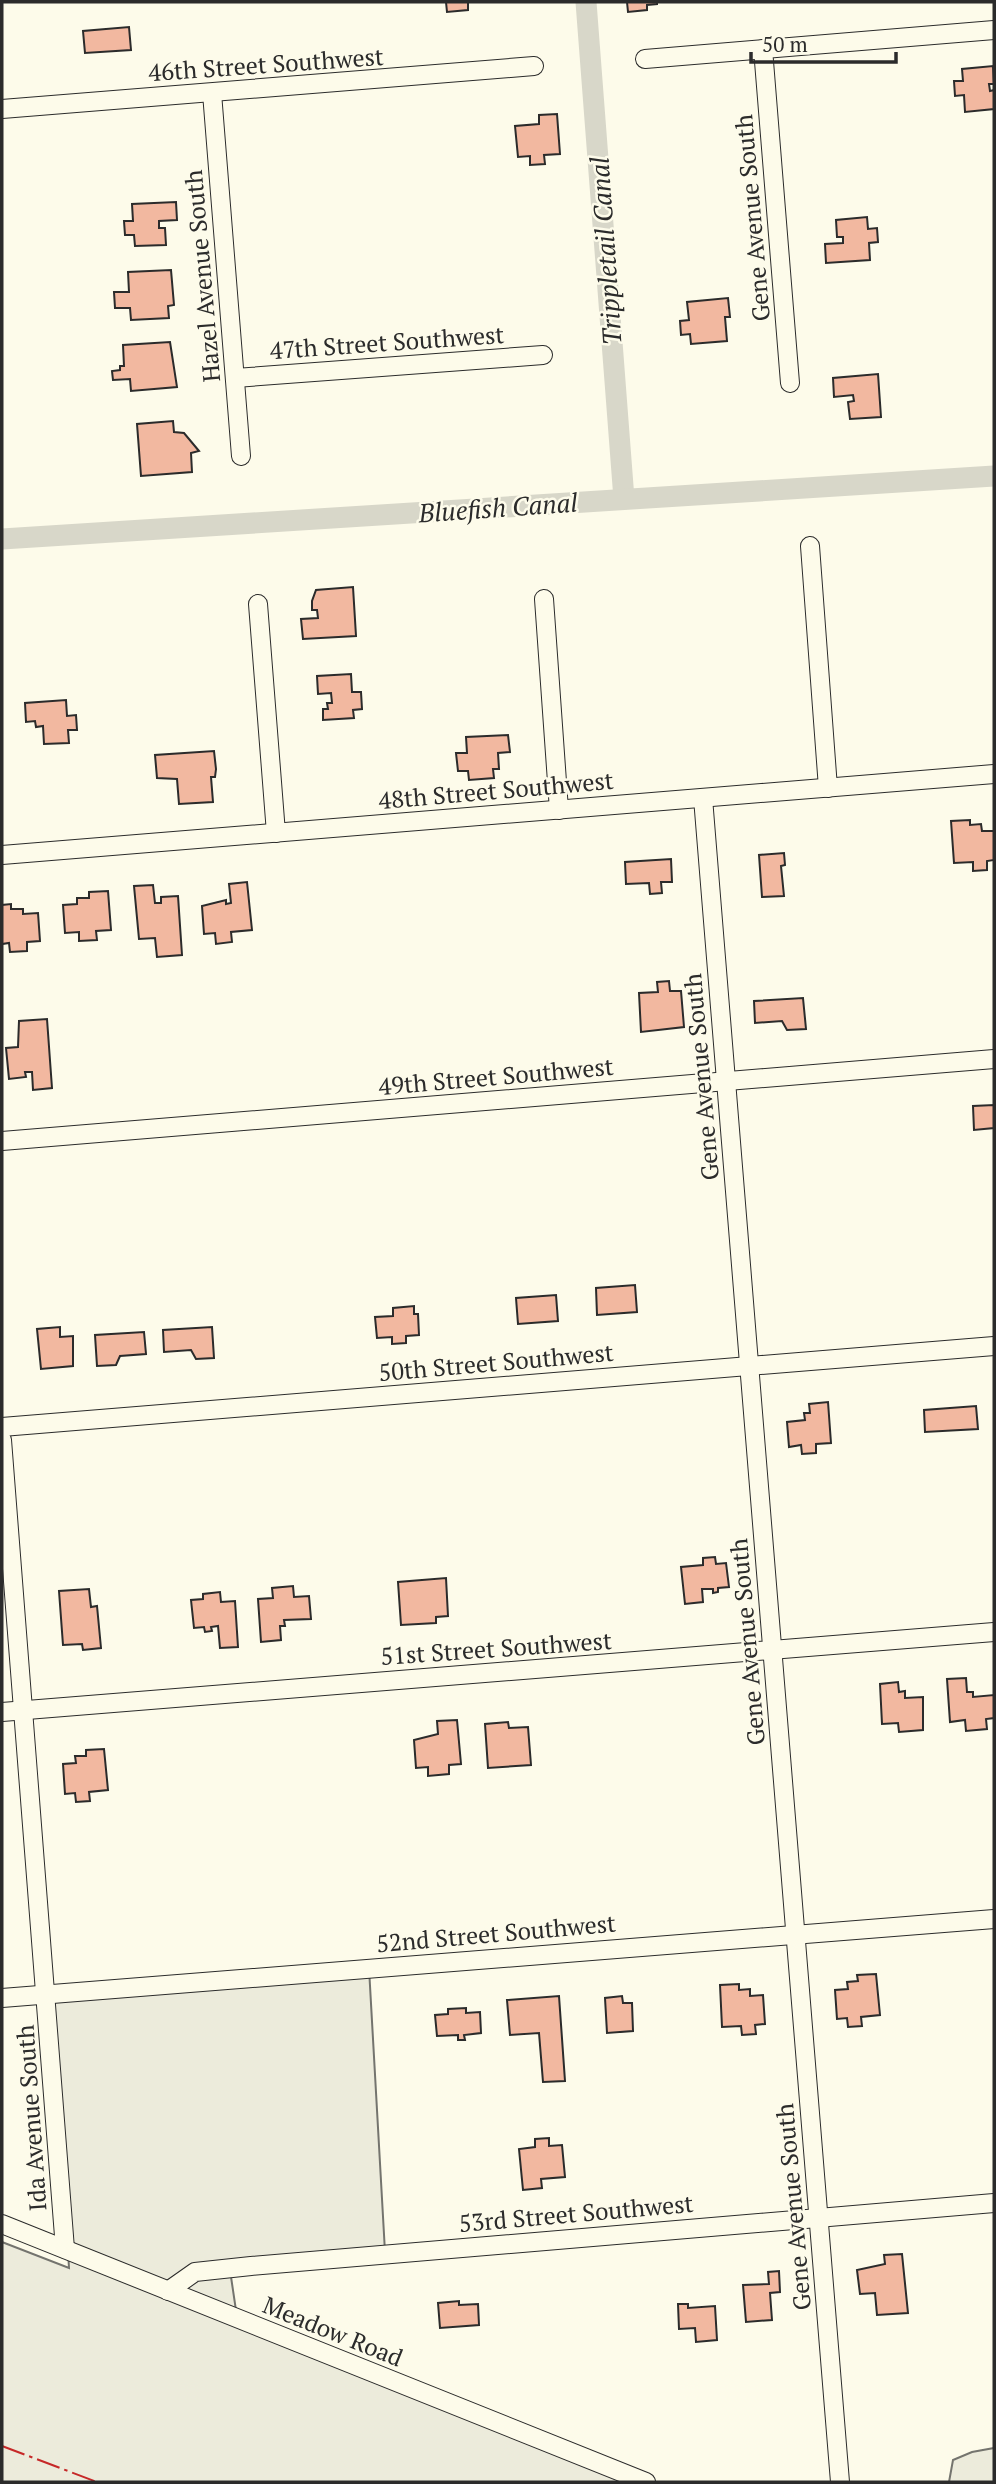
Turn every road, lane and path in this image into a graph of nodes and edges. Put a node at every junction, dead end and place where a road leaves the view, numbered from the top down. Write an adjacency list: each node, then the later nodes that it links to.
1 (994, 30): 2 (street)
2 (763, 49): 3 (street); 9 (street, Gene Avenue South)
3 (645, 59)
4 (534, 66): 5 (street, 46th Street Southwest)
5 (212, 93): 6 (street, 46th Street Southwest); 8 (street, Hazel Avenue South)
6 (2, 109)
7 (543, 355): 8 (street, 47th Street Southwest)
8 (235, 378): 10 (street, Hazel Avenue South)
9 (790, 383)
10 (240, 456)
11 (810, 546): 15 (street)
12 (544, 599): 17 (street)
13 (258, 604): 18 (street)
14 (994, 774): 15 (street, 48th Street Southwest)
15 (828, 788): 16 (street, 48th Street Southwest)
16 (703, 798): 17 (street, 48th Street Southwest); 21 (street, Gene Avenue South)
17 (559, 810): 18 (street, 48th Street Southwest)
18 (276, 833): 19 (street, 48th Street Southwest)
19 (2, 855)
20 (994, 1059): 21 (street, 49th Street Southwest)
21 (726, 1080): 22 (street, 49th Street Southwest); 24 (street, Gene Avenue South)
22 (2, 1140)
23 (994, 1346): 24 (street, 50th Street Southwest)
24 (750, 1366): 25 (street, 50th Street Southwest); 28 (street, Gene Avenue South)
25 (2, 1427)
26 (2, 1440): 29 (street, Ida Avenue South)
27 (994, 1632): 28 (street, 51st Street Southwest)
28 (773, 1651): 29 (street, 51st Street Southwest); 32 (street, Gene Avenue South)
29 (24, 1710): 30 (street, 51st Street Southwest); 33 (street, Ida Avenue South)
30 (2, 1712)
31 (994, 1919): 32 (street, 52nd Street Southwest)
32 (797, 1936): 33 (street, 52nd Street Southwest); 36 (street, Gene Avenue South)
33 (47, 1995): 34 (street, 52nd Street Southwest); 38 (street, Ida Avenue South)
34 (2, 1998)
35 (994, 2203): 36 (street, 53rd Street Southwest)
36 (818, 2217): 39 (street, 53rd Street Southwest); 41 (street, Gene Avenue South)
37 (2, 2224): 38 (street, Meadow Road)
38 (65, 2249): 39 (street, Meadow Road)
39 (168, 2291): 40 (street, Meadow Road)
40 (646, 2482)
41 (840, 2482)

